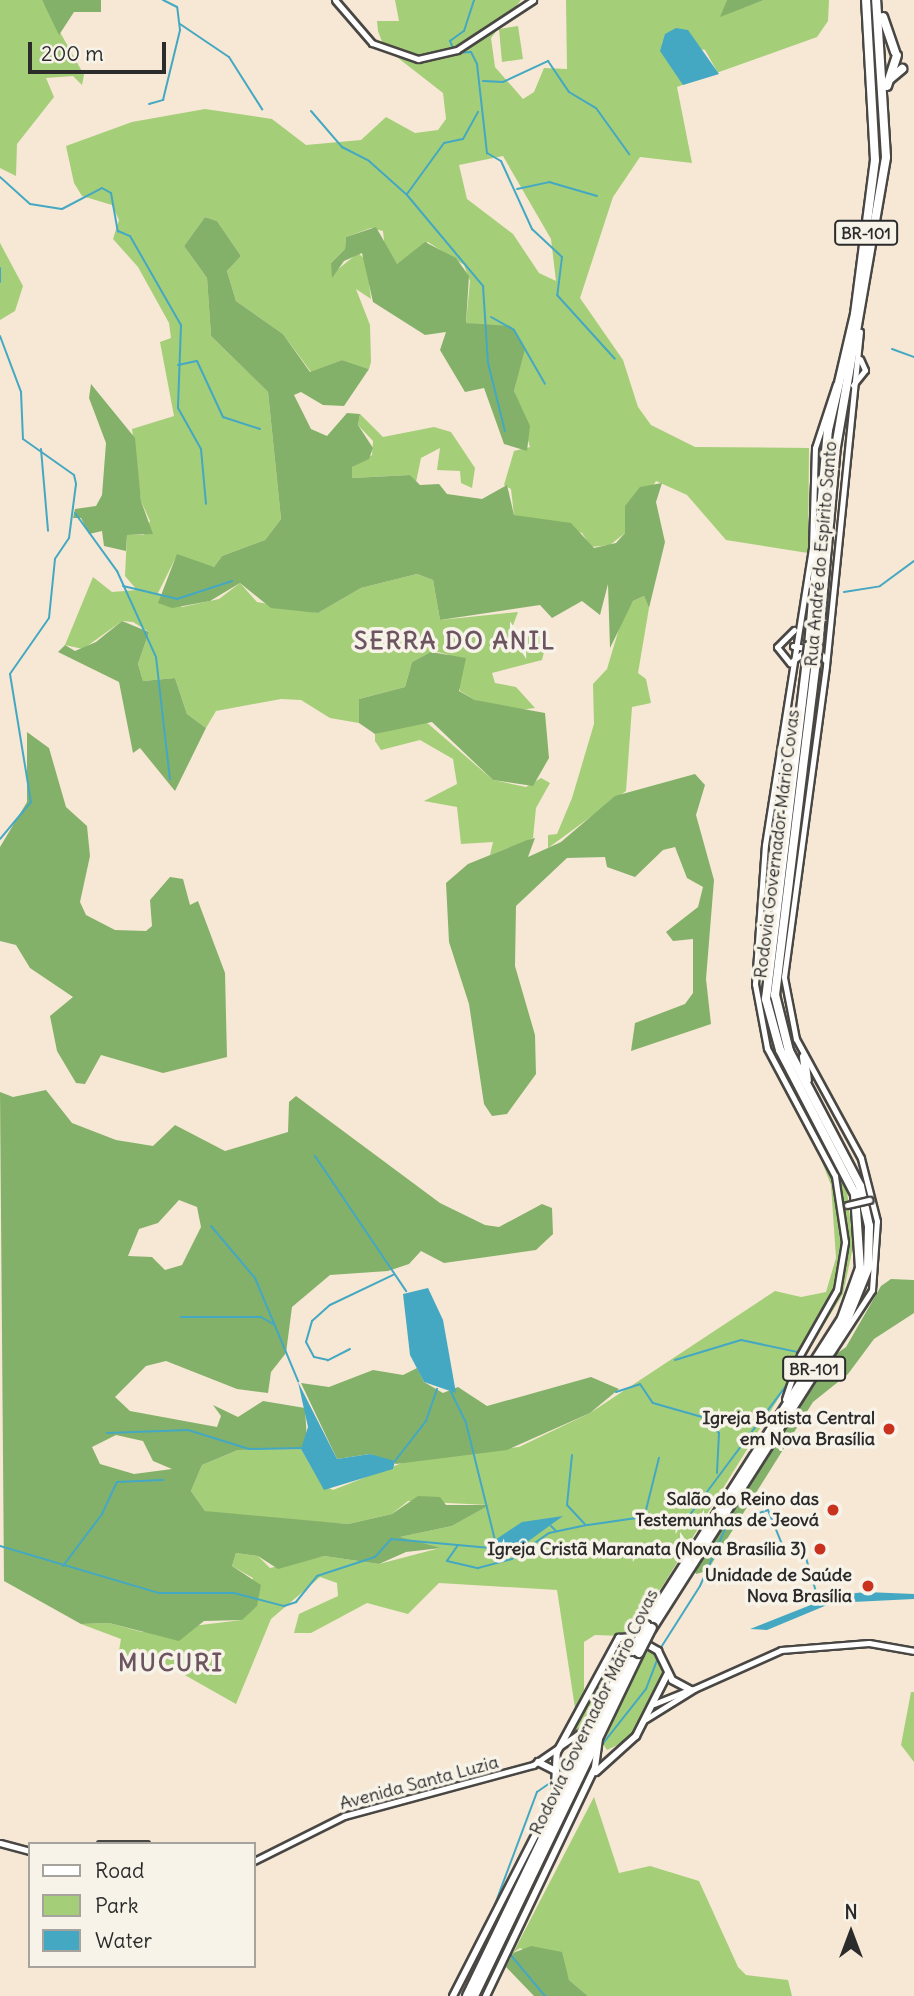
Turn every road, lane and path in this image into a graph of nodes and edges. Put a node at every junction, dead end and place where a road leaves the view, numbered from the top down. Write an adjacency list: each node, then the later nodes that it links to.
1 (335, 0): 2 (street)
2 (533, 0)
3 (864, 0): 9 (highway, Rodovia Governador Mário Covas / BR-101)
4 (878, 0): 6 (highway); 7 (highway, Rodovia Governador Mário Covas / BR-101)
5 (902, 69): 6 (highway)
6 (887, 80): 7 (highway)
7 (885, 99): 8 (highway, Rodovia Governador Mário Covas / BR-101)
8 (860, 332): 12 (highway, Rodovia Governador Mário Covas / BR-101); 15 (street, Rua André do Espírito Santo)
9 (839, 376): 10 (street, Rodovia Governador Mário Covas); 12 (highway, Rodovia Governador Mário Covas / BR-101)
10 (796, 627): 11 (street, Rodovia Governador Mário Covas); 14 (street)
11 (793, 646): 12 (street); 14 (street, Rodovia Governador Mário Covas)
12 (812, 647): 13 (highway, Rodovia Governador Mário Covas / BR-101, bridge); 14 (street); 15 (street)
13 (812, 661): 17 (highway, Rodovia Governador Mário Covas / BR-101); 21 (highway, Rodovia Governador Mário Covas / BR-101)
14 (790, 663): 19 (street, Rodovia Governador Mário Covas)
15 (826, 666): 16 (street, Rua André do Espírito Santo)
16 (804, 1057): 17 (highway); 18 (street, Rua André do Espírito Santo)
17 (808, 1086): 20 (highway, Rodovia Governador Mário Covas / BR-101)
18 (872, 1200): 19 (street, bridge); 20 (street, Rua André do Espírito Santo)
19 (844, 1206): 21 (street, Rodovia Governador Mário Covas)
20 (816, 1367): 22 (highway, Rodovia Governador Mário Covas / BR-101)
21 (785, 1399): 22 (highway, Rodovia Governador Mário Covas / BR-101)
22 (649, 1627): 24 (highway, Rodovia Governador Mário Covas / BR-101, bridge)
23 (914, 1651): 27 (street)
24 (636, 1652): 25 (highway, Rodovia Governador Mário Covas / BR-101); 28 (highway, Rodovia Governador Mário Covas / BR-101)
25 (625, 1666): 31 (main road); 43 (highway, Rodovia Governador Mário Covas / BR-101)
26 (668, 1671): 27 (main road); 29 (main road); 33 (main road)
27 (692, 1689): 29 (street); 30 (street)
28 (618, 1695): 32 (main road); 44 (highway, Rodovia Governador Mário Covas / BR-101)
29 (654, 1704): 30 (main road)
30 (645, 1721): 34 (main road)
31 (588, 1727): 33 (street, Avenida Santa Luzia); 38 (main road)
32 (598, 1745): 34 (main road); 37 (main road)
33 (557, 1752): 35 (street, Avenida Santa Luzia); 36 (main road)
34 (619, 1752): 37 (main road)
35 (538, 1762): 36 (main road); 41 (street, Avenida Santa Luzia)
36 (556, 1772): 38 (main road)
37 (591, 1777): 45 (main road)
38 (552, 1796): 42 (main road)
39 (0, 1843): 40 (street)
40 (28, 1850)
41 (256, 1860)
42 (453, 1996)
43 (467, 1996)
44 (474, 1996)
45 (486, 1996)

